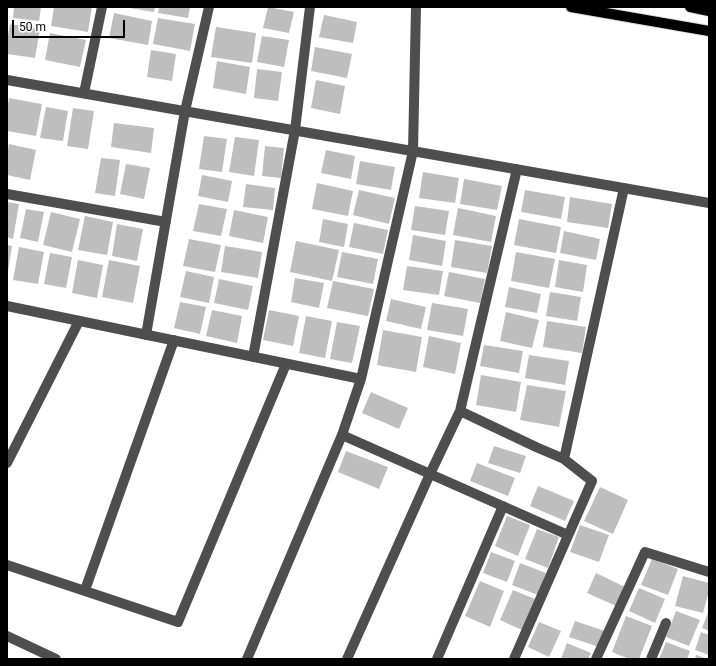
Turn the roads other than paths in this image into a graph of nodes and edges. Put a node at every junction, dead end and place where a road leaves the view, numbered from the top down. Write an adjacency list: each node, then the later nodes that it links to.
1 (102, 7): 10 (street)
2 (209, 7): 11 (street)
3 (310, 7): 12 (street)
4 (416, 7): 13 (street)
5 (571, 7): 8 (main road)
6 (690, 7): 7 (main road)
7 (709, 10)
8 (709, 31)
9 (7, 80): 10 (street)
10 (84, 93): 11 (street)
11 (186, 111): 12 (street); 18 (street)
12 (295, 130): 13 (street); 23 (street)
13 (413, 151): 14 (street); 25 (street)
14 (517, 169): 15 (street); 26 (street)
15 (624, 188): 17 (street); 28 (street)
16 (7, 194): 18 (street)
17 (709, 203)
18 (166, 222): 21 (street)
19 (7, 306): 20 (street)
20 (78, 321): 21 (street); 29 (street)
21 (146, 335): 22 (street)
22 (174, 340): 23 (street); 35 (street)
23 (253, 357): 24 (street)
24 (286, 364): 25 (street); 35 (street)
25 (361, 379): 27 (street)
26 (460, 411): 28 (street); 30 (street)
27 (342, 435): 30 (street); 39 (street)
28 (564, 459): 32 (street)
29 (7, 463)
30 (430, 474): 31 (street); 40 (street)
31 (503, 506): 32 (street); 41 (street)
32 (568, 535): 42 (street)
33 (7, 565): 35 (street)
34 (709, 572): 43 (street)
35 (85, 590)
36 (666, 623): 44 (street)
37 (7, 636): 38 (street)
38 (56, 659)
39 (247, 659)
40 (347, 659)
41 (437, 659)
42 (514, 659)
43 (596, 659)
44 (651, 659)

